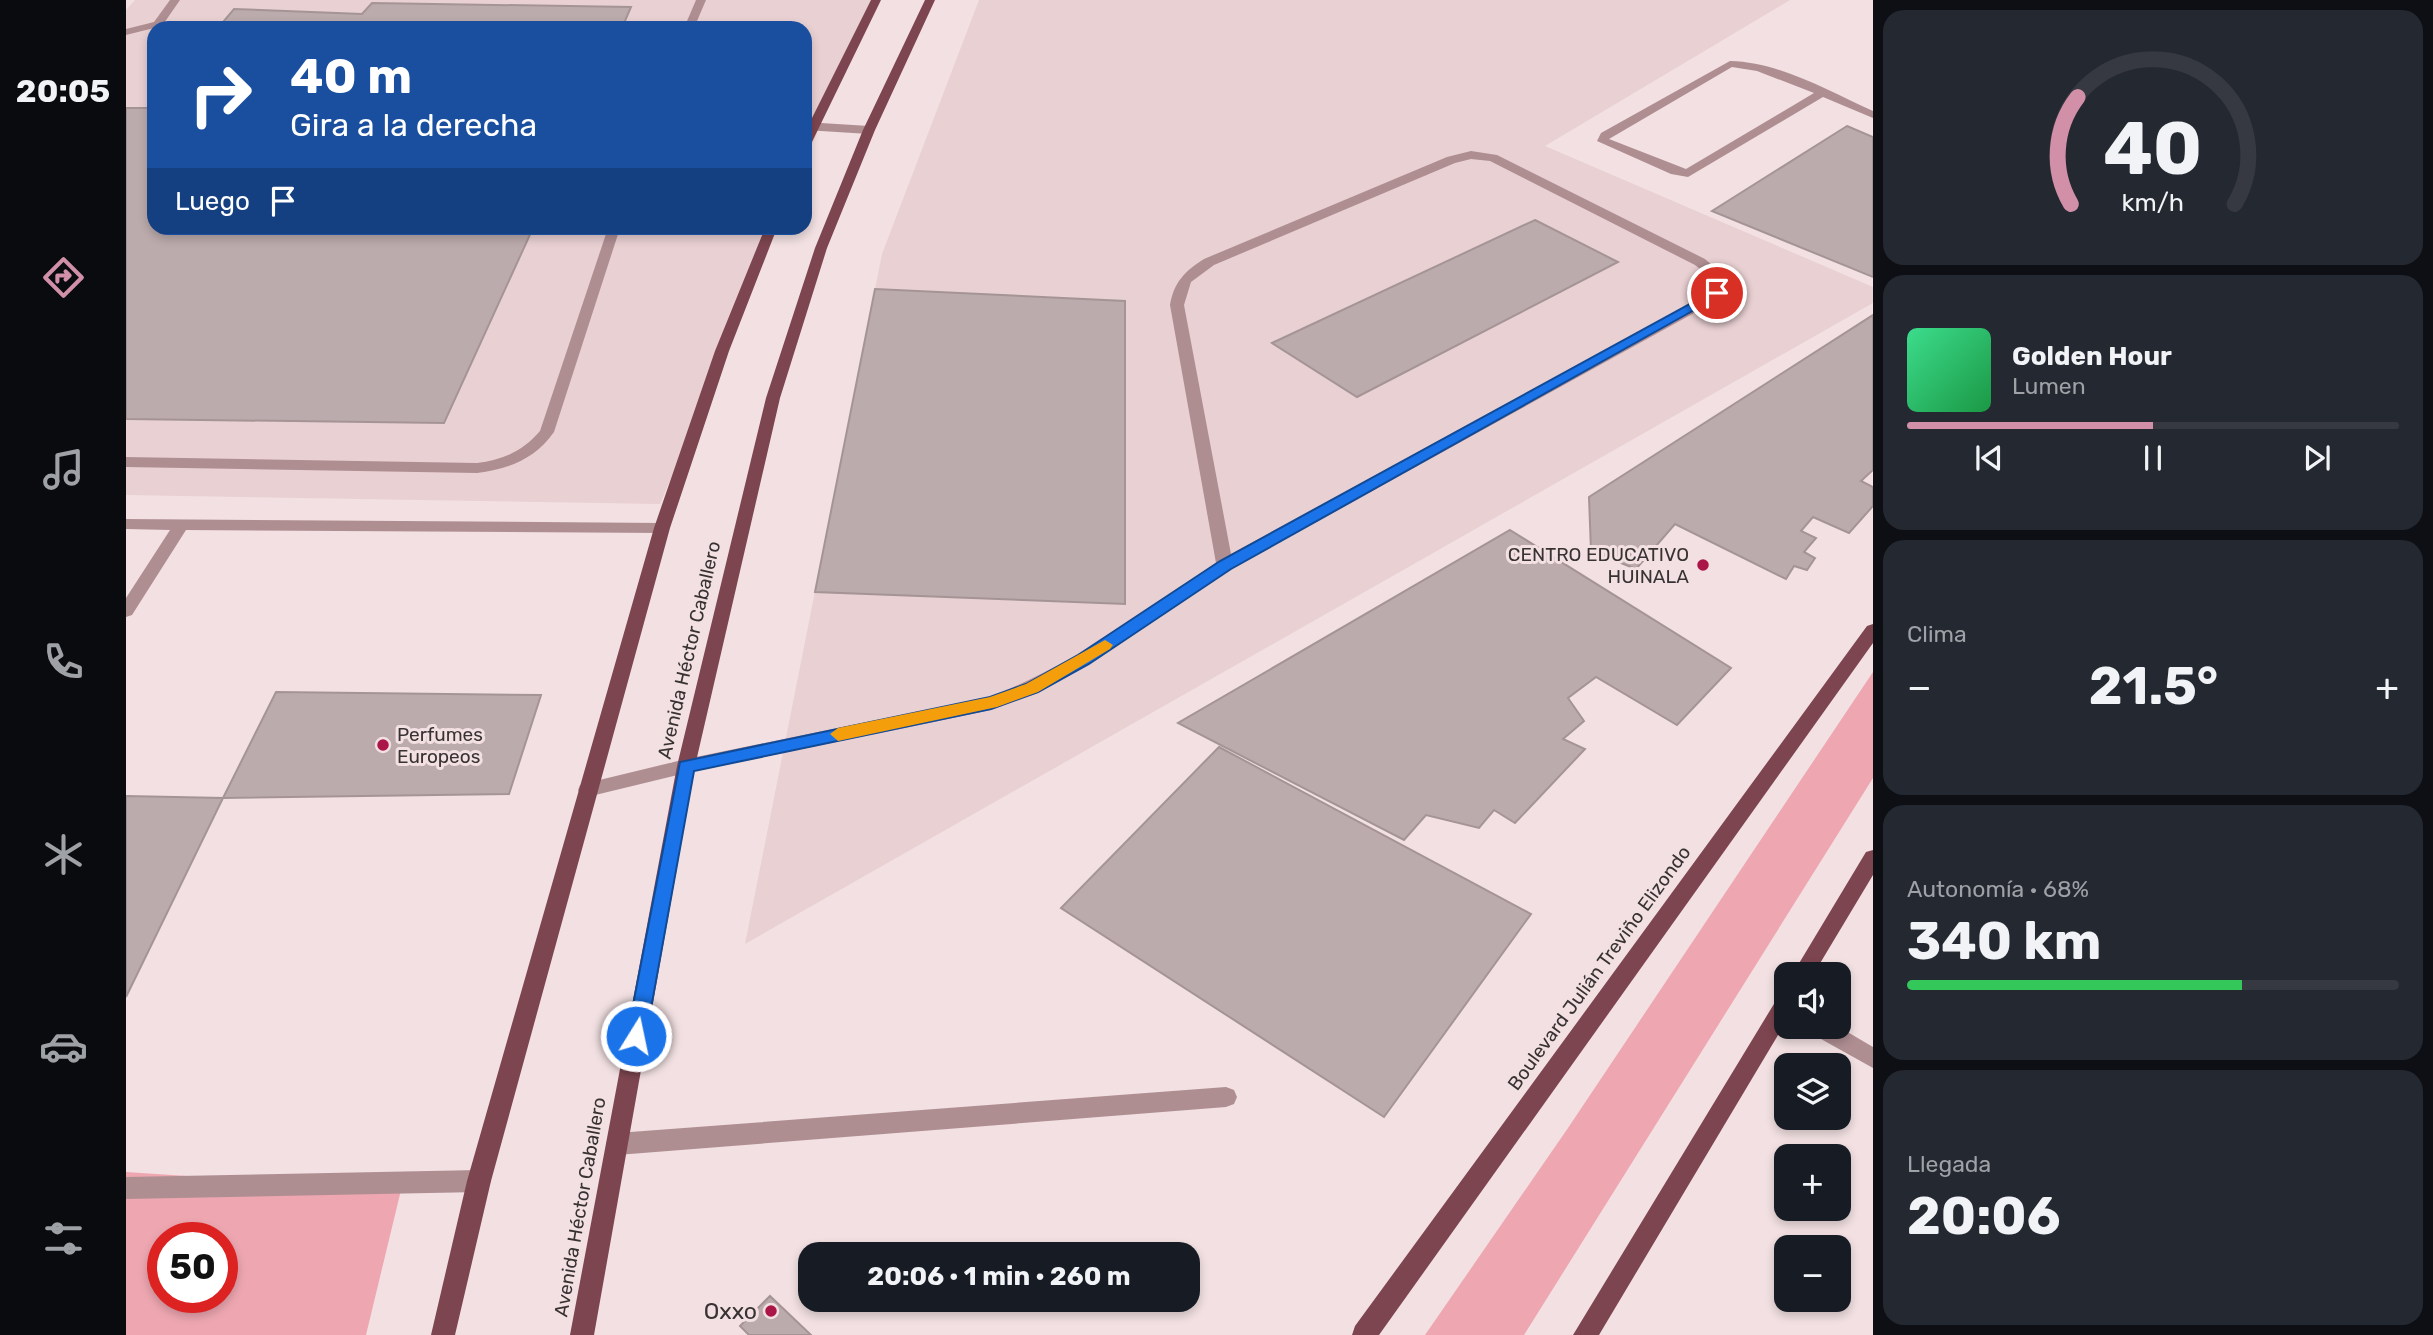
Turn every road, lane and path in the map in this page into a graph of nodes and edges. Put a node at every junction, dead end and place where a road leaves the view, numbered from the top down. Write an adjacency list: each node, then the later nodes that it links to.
1 (175, 0): 5 (lane)
2 (701, 0): 6 (lane)
3 (876, 0): 11 (main road)
4 (930, 0): 13 (main road, Avenida Héctor Caballero)
5 (160, 21)
6 (692, 21)
7 (147, 27): 8 (lane)
8 (126, 32)
9 (1821, 93): 9 (lane); 10 (lane)
10 (1873, 116)
11 (812, 120)
12 (812, 126): 13 (lane)
13 (869, 130): 23 (main road, Avenida Héctor Caballero)
14 (612, 235): 16 (lane)
15 (768, 235): 19 (main road)
16 (126, 462)
17 (126, 524): 18 (lane)
18 (181, 525): 19 (lane); 21 (lane)
19 (663, 528): 24 (main road)
20 (1226, 565): 20 (lane); 23 (lane)
21 (126, 611)
22 (1873, 630): 36 (main road, Boulevard Julián Treviño Elizondo)
23 (686, 766): 24 (lane); 31 (main road, Avenida Héctor Caballero)
24 (587, 790): 32 (main road)
25 (1873, 858): 26 (main road)
26 (1810, 962)
27 (1774, 1025): 37 (main road)
28 (1841, 1039): 29 (lane)
29 (1873, 1058)
30 (1226, 1097): 31 (lane)
31 (617, 1144): 35 (main road, Avenida Héctor Caballero)
32 (479, 1181): 33 (lane); 34 (main road)
33 (126, 1188)
34 (443, 1335)
35 (582, 1335)
36 (1364, 1335)
37 (1585, 1335)

